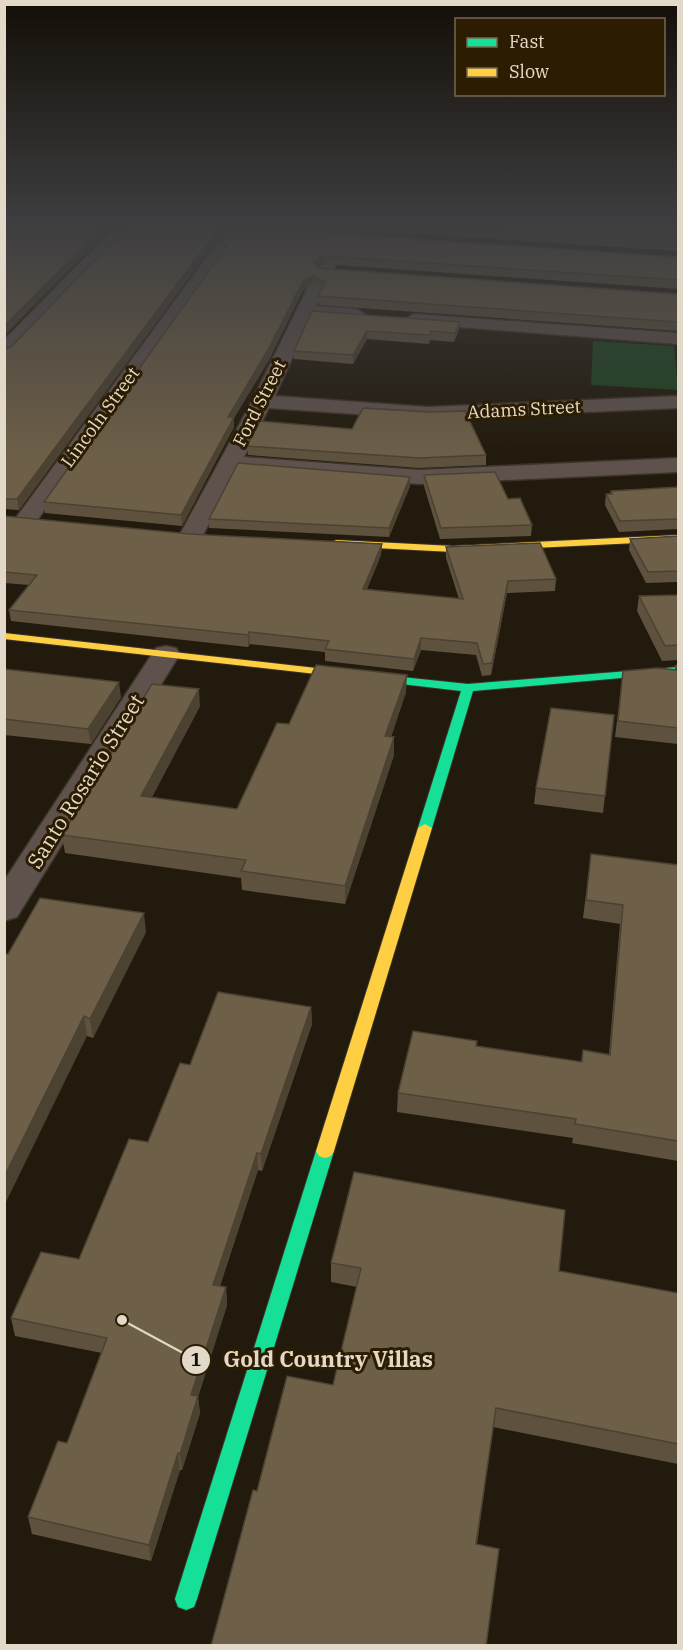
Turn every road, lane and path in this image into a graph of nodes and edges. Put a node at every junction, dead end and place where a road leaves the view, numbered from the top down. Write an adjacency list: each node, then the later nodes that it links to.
1 (50, 303): 8 (street)
2 (182, 303): 13 (street, Lincoln Street)
3 (308, 303): 4 (street, Ford Street)
4 (304, 310): 5 (street); 9 (street, Ford Street)
5 (374, 316)
6 (398, 318): 7 (street)
7 (678, 339)
8 (4, 351)
9 (262, 400): 10 (street, Adams Street); 11 (street, Ford Street)
10 (678, 402)
11 (228, 462): 12 (street); 14 (street, Ford Street)
12 (678, 465)
13 (26, 520)
14 (191, 536)
15 (678, 538): 16 (street)
16 (322, 543)
17 (4, 636): 18 (street)
18 (166, 654): 20 (street); 21 (street, Santo Rosario Street)
19 (678, 669): 20 (street)
20 (468, 688): 22 (street)
21 (4, 909)
22 (186, 1599)

